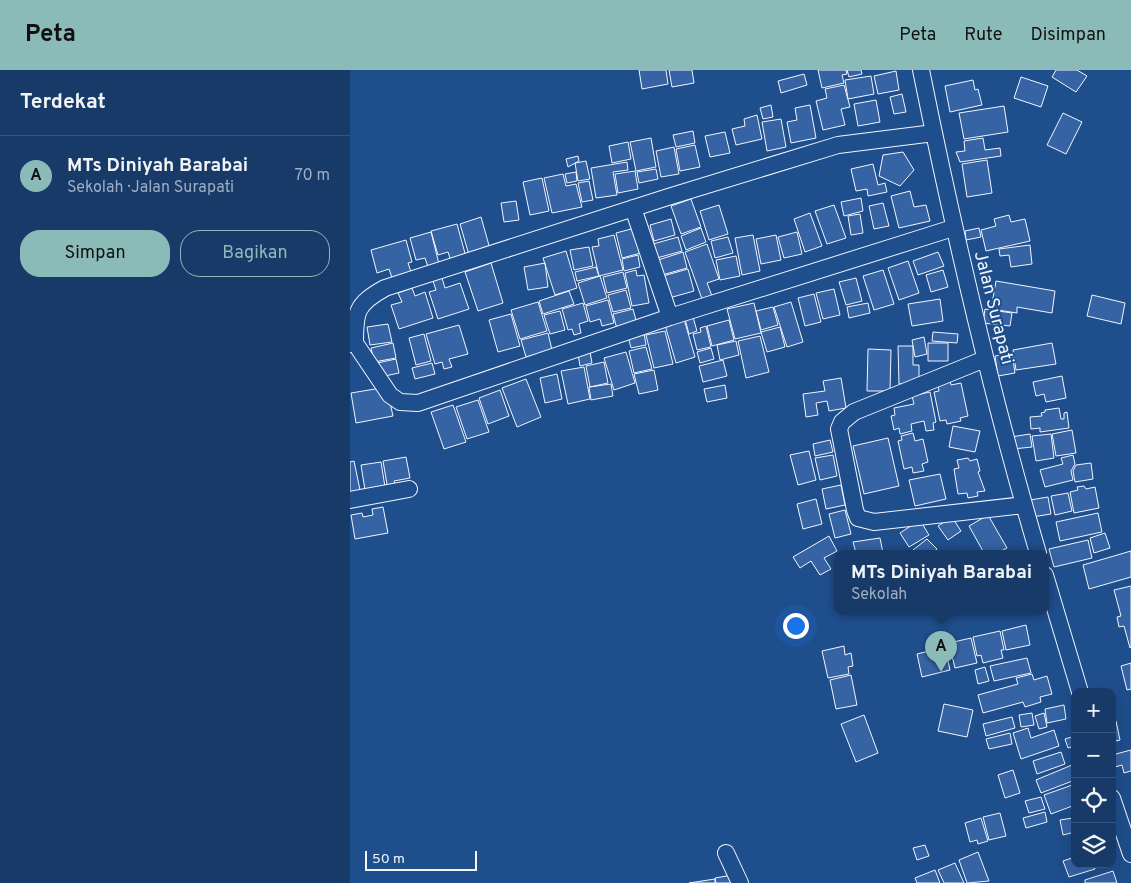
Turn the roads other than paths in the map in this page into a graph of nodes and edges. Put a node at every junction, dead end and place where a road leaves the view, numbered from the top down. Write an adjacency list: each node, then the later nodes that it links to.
1 (921, 70): 2 (street, Jalan Surapati)
2 (934, 133): 3 (street); 4 (street, Jalan Surapati)
3 (633, 208): 5 (street); 6 (street)
4 (953, 228): 5 (street); 7 (street, Jalan Surapati)
5 (670, 317): 6 (street)
6 (353, 344)
7 (985, 359): 10 (street, Jalan Surapati); 10 (street)
8 (409, 489): 9 (street)
9 (350, 500)
10 (1024, 505): 11 (street, Jalan Surapati)
11 (1037, 550)
12 (1049, 588): 13 (street)
13 (1079, 688)
14 (1116, 810): 16 (street)
15 (726, 853): 17 (street)
16 (1131, 854)
17 (740, 883)

